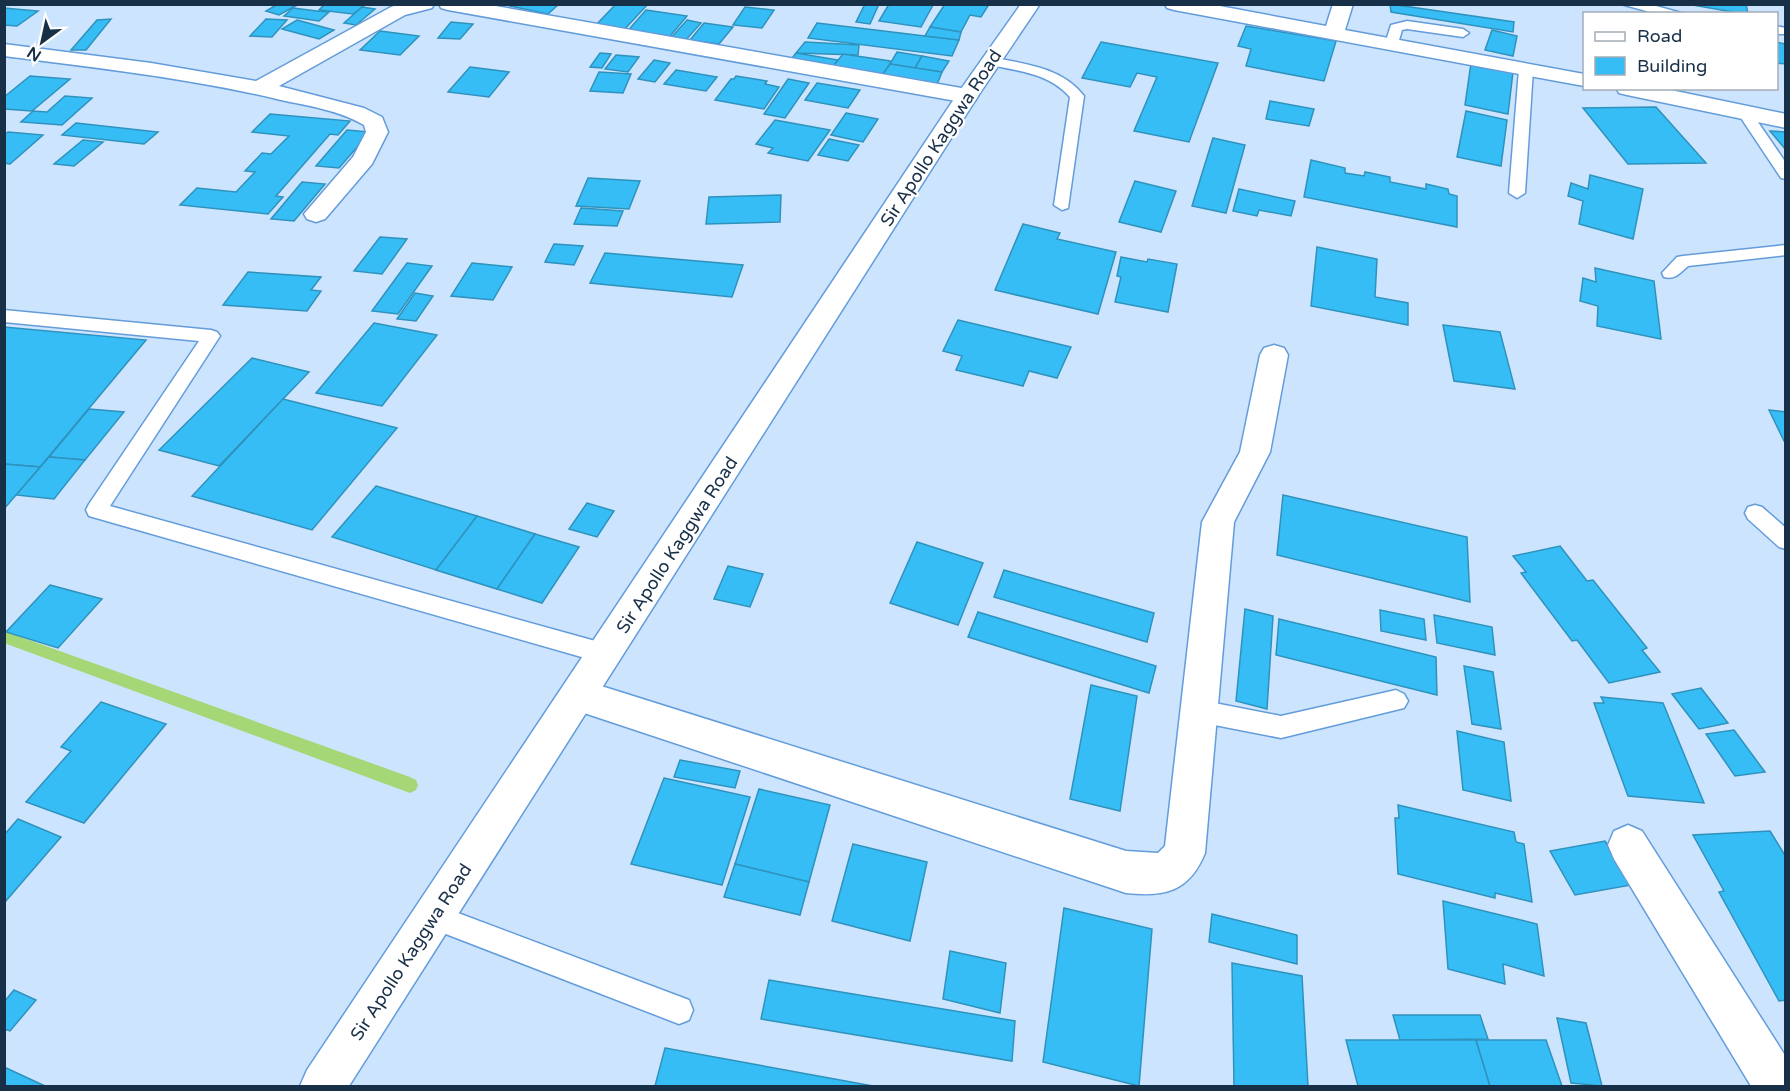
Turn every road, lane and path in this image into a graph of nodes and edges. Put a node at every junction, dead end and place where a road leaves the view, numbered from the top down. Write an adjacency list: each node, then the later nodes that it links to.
1 (425, 4): 15 (street)
2 (448, 4): 17 (street)
3 (1031, 4): 12 (street, Sir Apollo Kaggwa Road)
4 (1174, 4): 8 (street)
5 (1343, 4): 8 (street)
6 (1627, 4): 7 (lane)
7 (1669, 12)
8 (1334, 33): 10 (street)
9 (1463, 33): 10 (lane)
10 (1392, 44): 13 (street)
11 (4, 50): 15 (street)
12 (991, 61): 17 (street, Sir Apollo Kaggwa Road); 22 (lane)
13 (1526, 69): 14 (street); 21 (lane)
14 (1583, 80)
15 (260, 88): 23 (street)
16 (1636, 90): 18 (street)
17 (967, 96): 30 (street, Sir Apollo Kaggwa Road)
18 (1744, 112): 19 (street); 20 (lane)
19 (1785, 121)
20 (1785, 175)
21 (1517, 193)
22 (1062, 205)
23 (316, 214)
24 (1785, 250): 25 (lane)
25 (1670, 273)
26 (4, 316): 30 (lane)
27 (1274, 355): 33 (street)
28 (1755, 513): 29 (lane)
29 (1785, 541)
30 (606, 654): 31 (street, Sir Apollo Kaggwa Road)
31 (579, 695): 33 (street); 35 (street, Sir Apollo Kaggwa Road)
32 (1396, 701): 33 (lane)
33 (1199, 711)
34 (1628, 845): 38 (street)
35 (434, 917): 36 (lane); 37 (street, Sir Apollo Kaggwa Road)
36 (679, 1010)
37 (323, 1086)
38 (1777, 1086)

